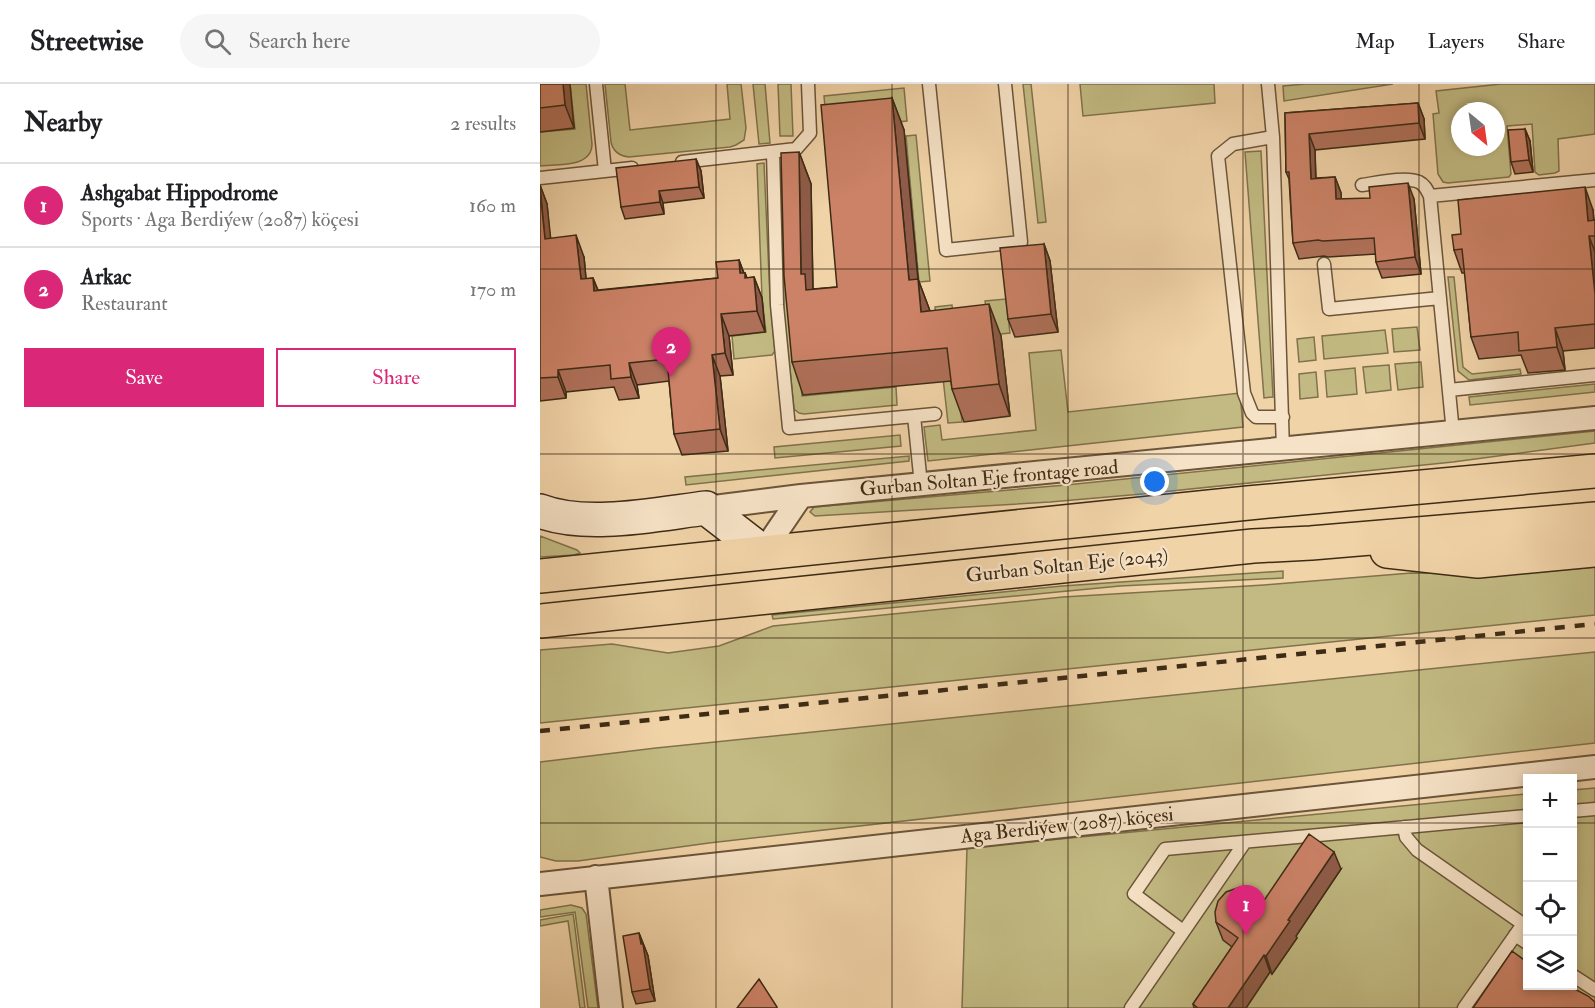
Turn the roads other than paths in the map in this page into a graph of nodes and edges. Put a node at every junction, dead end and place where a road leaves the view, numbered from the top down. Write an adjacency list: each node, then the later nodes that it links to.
1 (596, 84): 10 (lane)
2 (808, 84): 7 (lane)
3 (929, 84): 4 (lane)
4 (1005, 84)
5 (1268, 84): 6 (lane)
6 (1273, 137): 21 (lane); 21 (lane)
7 (773, 152): 8 (lane); 20 (lane)
8 (672, 163)
9 (650, 166): 10 (lane)
10 (605, 171): 11 (lane)
11 (540, 178)
12 (1595, 180): 14 (lane)
13 (1362, 184): 14 (lane)
14 (1430, 196): 16 (lane)
15 (1324, 264): 16 (lane)
16 (1440, 298): 18 (lane)
17 (1595, 375): 18 (lane)
18 (1449, 390): 23 (lane)
19 (935, 414): 20 (lane)
20 (914, 416): 26 (lane)
21 (1283, 417): 24 (lane)
22 (1595, 418): 23 (street, Gurban Soltan Eje frontage road)
23 (1453, 433): 24 (street, Gurban Soltan Eje frontage road)
24 (1283, 450): 26 (street, Gurban Soltan Eje frontage road)
25 (1595, 471): 33 (highway)
26 (921, 485): 27 (street, Gurban Soltan Eje frontage road)
27 (801, 496): 28 (street, Gurban Soltan Eje frontage road); 33 (street)
28 (706, 508): 29 (main road); 33 (main road)
29 (540, 510)
30 (1595, 519): 31 (highway, Gurban Soltan Eje (2043))
31 (1311, 543): 32 (highway); 35 (highway, Gurban Soltan Eje (2043))
32 (1595, 550)
33 (763, 552): 34 (highway)
34 (540, 576)
35 (540, 621)
36 (1595, 767): 42 (street, Aga Berdiýew (2087) köçesi)
37 (1595, 809): 38 (lane)
38 (1577, 811)
39 (1523, 816): 40 (lane)
40 (1404, 827): 41 (lane); 45 (lane)
41 (1245, 842): 44 (lane); 44 (lane)
42 (596, 877): 43 (street, Aga Berdiýew (2087) köçesi); 49 (street)
43 (540, 884)
44 (1183, 931): 50 (lane)
45 (1515, 935): 46 (lane); 51 (lane)
46 (1523, 940)
47 (1577, 978): 48 (lane)
48 (1595, 990)
49 (611, 1008)
50 (1131, 1008)
51 (1464, 1008)

